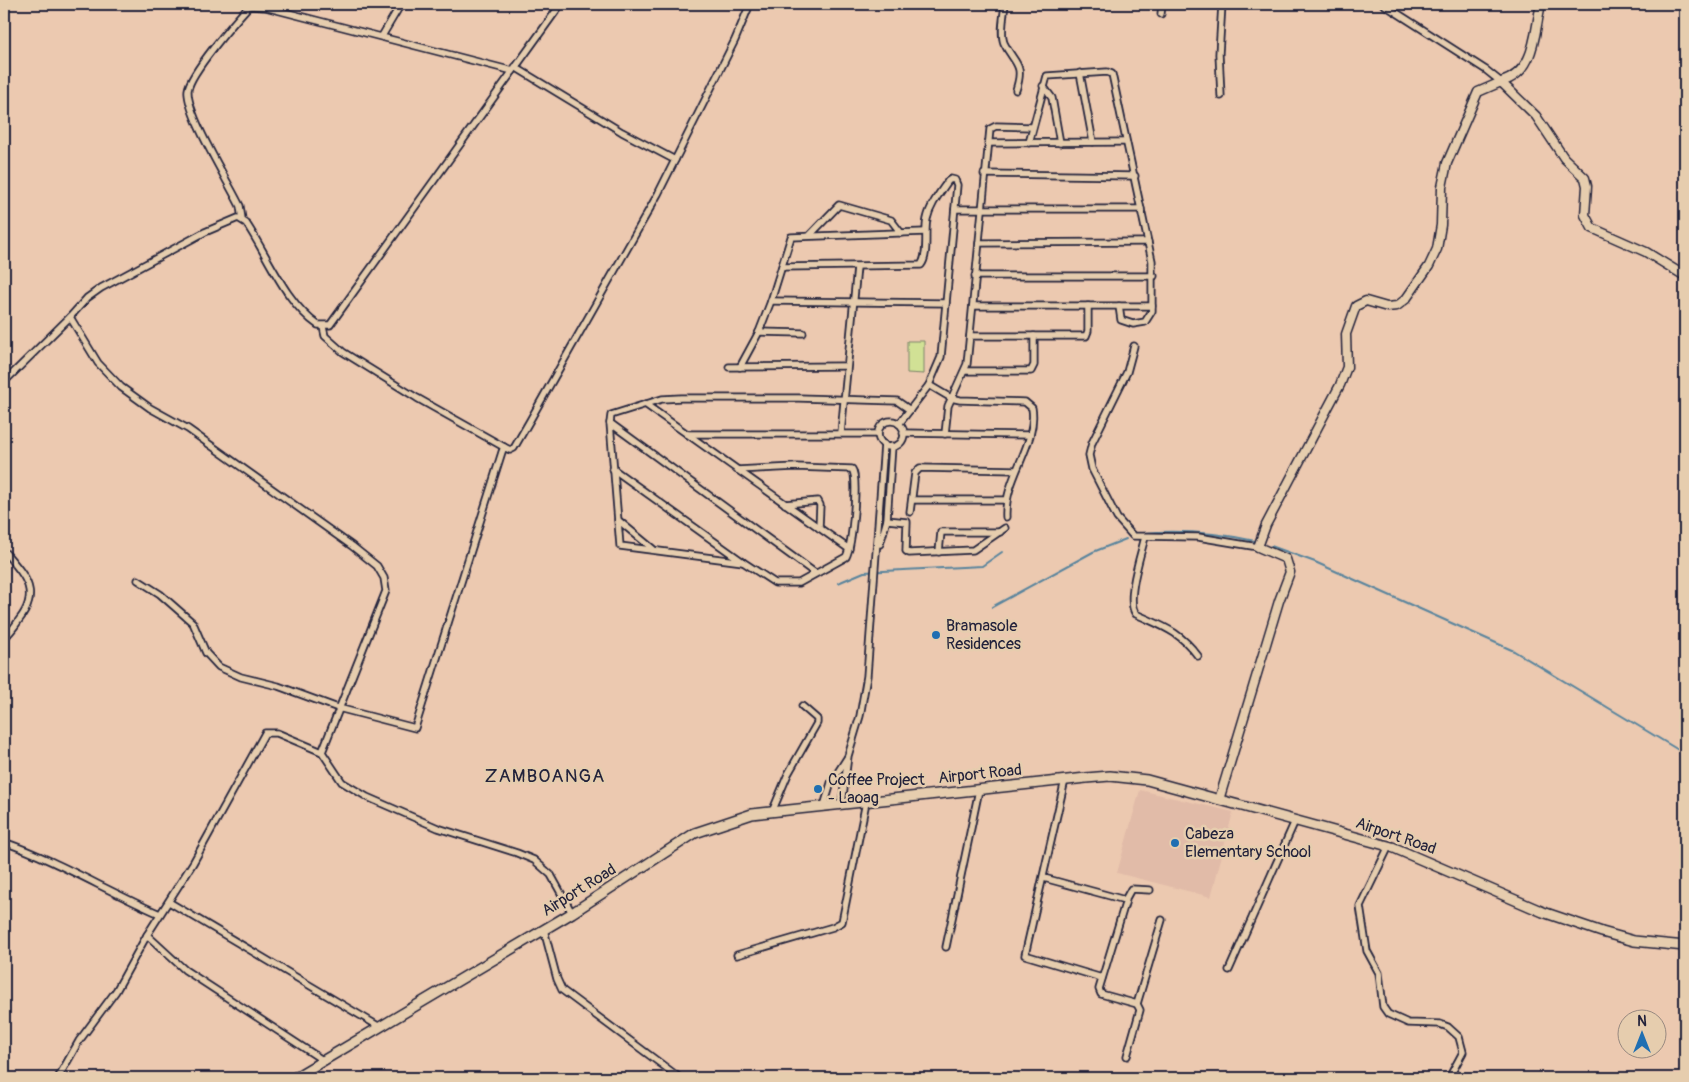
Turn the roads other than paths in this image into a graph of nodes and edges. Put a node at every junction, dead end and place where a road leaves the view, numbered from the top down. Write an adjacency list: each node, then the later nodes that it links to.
1 (401, 4): 10 (street)
2 (561, 4): 11 (street)
3 (750, 4): 23 (street)
4 (1005, 4): 15 (street)
5 (1162, 4): 9 (street)
6 (1222, 4): 16 (street)
7 (1383, 4): 13 (street)
8 (1541, 4): 13 (street)
9 (1160, 14)
10 (382, 36): 11 (street); 29 (street)
11 (514, 69): 23 (street); 48 (street)
12 (1080, 73): 14 (street); 18 (street); 19 (street)
13 (1501, 82): 39 (street); 89 (street)
14 (1043, 86): 17 (street); 22 (street)
15 (1016, 90)
16 (1221, 96)
17 (1032, 127): 20 (street); 21 (street)
18 (1093, 142): 19 (street); 22 (street)
19 (1126, 142): 25 (street)
20 (988, 143): 21 (street); 24 (street)
21 (1029, 143): 22 (street)
22 (1060, 143)
23 (675, 160): 74 (street)
24 (984, 174): 25 (street); 27 (street)
25 (1135, 176): 28 (street)
26 (955, 209): 27 (street); 30 (street); 42 (street)
27 (981, 209): 28 (street); 34 (street)
28 (1141, 209): 33 (street)
29 (242, 219): 47 (street); 48 (street)
30 (925, 232): 31 (street); 36 (street)
31 (901, 233): 32 (street); 32 (street)
32 (810, 235): 35 (street)
33 (1148, 242): 34 (street); 38 (street)
34 (979, 243): 37 (street)
35 (782, 267): 36 (street); 40 (street)
36 (857, 267): 41 (street)
37 (975, 276): 38 (street); 43 (street)
38 (1154, 276): 46 (street)
39 (1685, 276)
40 (771, 301): 41 (street); 49 (street)
41 (854, 302): 42 (street); 54 (street)
42 (946, 303): 59 (street)
43 (972, 306): 44 (street); 51 (street)
44 (1088, 306): 45 (street); 52 (street)
45 (1119, 306): 46 (street); 46 (street)
46 (1152, 306)
47 (70, 317): 58 (street); 101 (street)
48 (323, 327): 74 (street)
49 (759, 332): 50 (street); 56 (street)
50 (804, 333)
51 (970, 336): 52 (street); 57 (street)
52 (1034, 336): 57 (street)
53 (1134, 346): 88 (street)
54 (846, 366): 56 (street); 61 (street)
55 (729, 367): 56 (street)
56 (740, 367)
57 (965, 372): 60 (street)
58 (4, 382)
59 (929, 384): 60 (street); 63 (street)
60 (951, 398): 70 (street); 71 (street)
61 (842, 399): 62 (street); 63 (street); 66 (street)
62 (645, 404): 64 (street); 67 (street)
63 (910, 410): 65 (street)
64 (610, 423): 75 (street); 96 (street)
65 (899, 424): 68 (street); 69 (street)
66 (841, 433): 67 (street); 68 (street)
67 (687, 434): 76 (street)
68 (878, 434): 72 (street)
69 (904, 434): 70 (street); 73 (street)
70 (945, 434): 71 (street)
71 (1030, 435): 77 (street)
72 (884, 444): 73 (street); 78 (street)
73 (892, 446): 79 (street)
74 (504, 447): 101 (street)
75 (613, 469): 85 (street); 95 (street)
76 (737, 470): 82 (street); 92 (street)
77 (1016, 470): 80 (street); 81 (street)
78 (882, 483): 79 (street); 90 (street)
79 (890, 484): 86 (street)
80 (912, 500): 81 (street); 83 (street)
81 (1005, 500): 84 (street)
82 (786, 504): 87 (street); 87 (street)
83 (910, 512)
84 (1006, 517)
85 (618, 520): 91 (street); 91 (street)
86 (887, 520): 90 (street); 94 (street)
87 (819, 528): 92 (street)
88 (1145, 537): 89 (street); 99 (street)
89 (1258, 547): 106 (street)
90 (878, 548): 103 (street)
91 (653, 550): 95 (street)
92 (849, 550): 96 (street)
93 (4, 551): 98 (street)
94 (939, 552): 94 (street)
95 (743, 562): 96 (street)
96 (815, 573)
97 (138, 580): 101 (street)
98 (4, 638)
99 (1198, 656)
100 (802, 706): 110 (street)
101 (338, 708): 102 (street)
102 (322, 752): 117 (street); 118 (street)
103 (848, 756): 108 (street); 109 (street)
104 (1065, 780): 105 (main road, Airport Road); 106 (main road, Airport Road); 114 (street)
105 (979, 790): 107 (main road, Airport Road); 124 (street)
106 (1218, 800): 111 (main road, Airport Road)
107 (866, 802): 108 (main road, Airport Road); 125 (street)
108 (842, 804): 109 (main road, Airport Road)
109 (824, 806): 110 (main road, Airport Road)
110 (772, 812): 118 (main road, Airport Road)
111 (1294, 820): 113 (main road, Airport Road); 126 (street)
112 (4, 842): 119 (street)
113 (1389, 846): 123 (main road, Airport Road); 135 (street)
114 (1044, 878): 116 (street); 127 (street)
115 (1150, 890): 116 (street)
116 (1126, 900): 127 (street)
117 (169, 902): 119 (street); 129 (street)
118 (572, 913): 121 (main road, Airport Road)
119 (160, 914): 122 (street)
120 (1162, 920): 128 (street)
121 (544, 930): 129 (main road, Airport Road); 134 (street)
122 (146, 935): 131 (street); 132 (street)
123 (1685, 946)
124 (946, 947)
125 (738, 955)
126 (1230, 970)
127 (1102, 978): 128 (street)
128 (1137, 1004): 130 (street)
129 (380, 1027): 131 (main road, Airport Road)
130 (1127, 1056)
131 (325, 1062): 133 (main road, Airport Road)
132 (58, 1078)
133 (294, 1078)
134 (680, 1078)
135 (1449, 1078)

